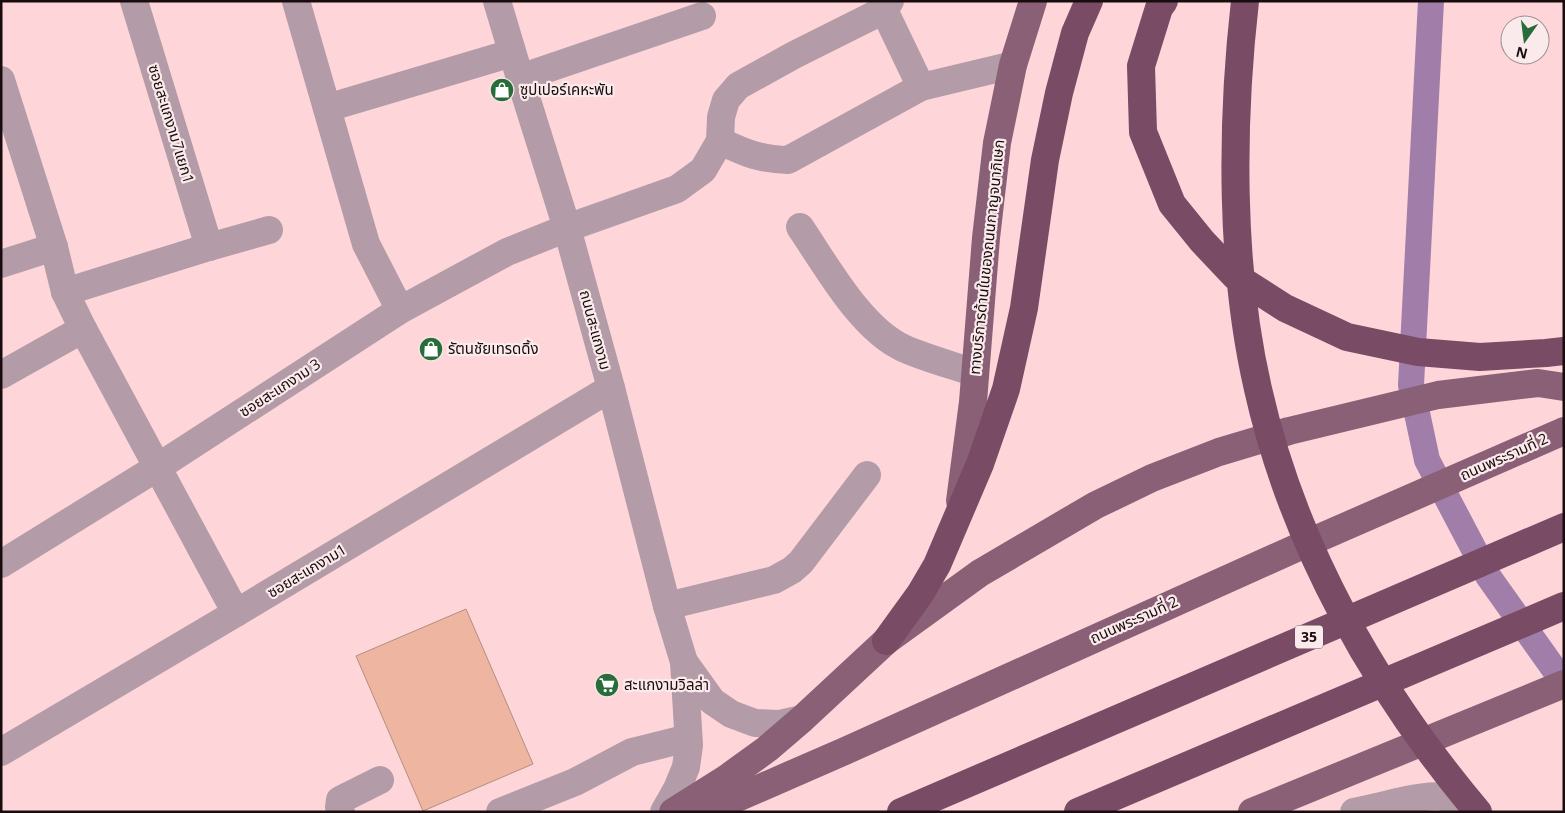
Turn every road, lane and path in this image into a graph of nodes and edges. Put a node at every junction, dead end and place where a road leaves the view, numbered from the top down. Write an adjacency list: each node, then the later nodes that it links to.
1 (134, 1): 20 (street, ซอยสะแกงาม7แยก1)
2 (296, 1): 14 (street)
3 (497, 1): 10 (street, ถนนสะแกงาม)
4 (1033, 1): 11 (main road, ทางบริการด้านในของถนนกาญจนาภิเษก)
5 (1089, 1): 33 (highway)
6 (1164, 1): 25 (highway)
7 (1245, 1): 56 (highway, bridge)
8 (887, 6): 13 (street); 15 (street)
9 (702, 16): 10 (street)
10 (516, 65): 14 (street); 17 (street, ถนนสะแกงาม)
11 (1013, 65): 13 (street); 26 (main road, ทางบริการด้านในของถนนกาญจนาภิเษก)
12 (1, 80): 19 (street)
13 (921, 87): 15 (street)
14 (327, 108): 23 (street)
15 (720, 141): 17 (street, ซอยสะแกงาม 3)
16 (800, 227): 26 (street)
17 (567, 228): 23 (street, ซอยสะแกงาม 3); 29 (street, ถนนสะแกงาม)
18 (269, 230): 20 (street)
19 (54, 247): 21 (street); 22 (street)
20 (209, 247): 22 (street)
21 (1, 264)
22 (65, 292): 24 (street)
23 (400, 310): 31 (street, ซอยสะแกงาม 3)
24 (83, 329): 27 (street); 31 (street)
25 (1564, 350)
26 (975, 373): 33 (main road, ทางบริการด้านในของถนนกาญจนาภิเษก)
27 (1, 375)
28 (1564, 387): 39 (main road)
29 (611, 388): 36 (street, ถนนสะแกงาม); 38 (street, ซอยสะแกงาม1)
30 (1564, 431): 50 (main road, ถนนพระรามที่ 2)
31 (158, 467): 35 (street, ซอยสะแกงาม 3); 38 (street)
32 (867, 475): 36 (street)
33 (959, 515): 39 (highway)
34 (1564, 527): 51 (highway, 35)
35 (1, 564)
36 (667, 606): 40 (street, ถนนสะแกงาม)
37 (1564, 606): 52 (highway)
38 (236, 613): 44 (street, ซอยสะแกงาม1)
39 (886, 641): 42 (main road)
40 (684, 662): 42 (street, ถนนสะแกงาม); 48 (street, ถนนสะแกงาม)
41 (1564, 684): 53 (main road)
42 (802, 719): 49 (main road)
43 (680, 740): 47 (street)
44 (1, 752)
45 (380, 780): 46 (street)
46 (341, 812)
47 (500, 812)
48 (664, 812)
49 (673, 812)
50 (705, 812)
51 (901, 812)
52 (1078, 812)
53 (1252, 812)
54 (1354, 812): 55 (street)
55 (1469, 812)
56 (1478, 812)

